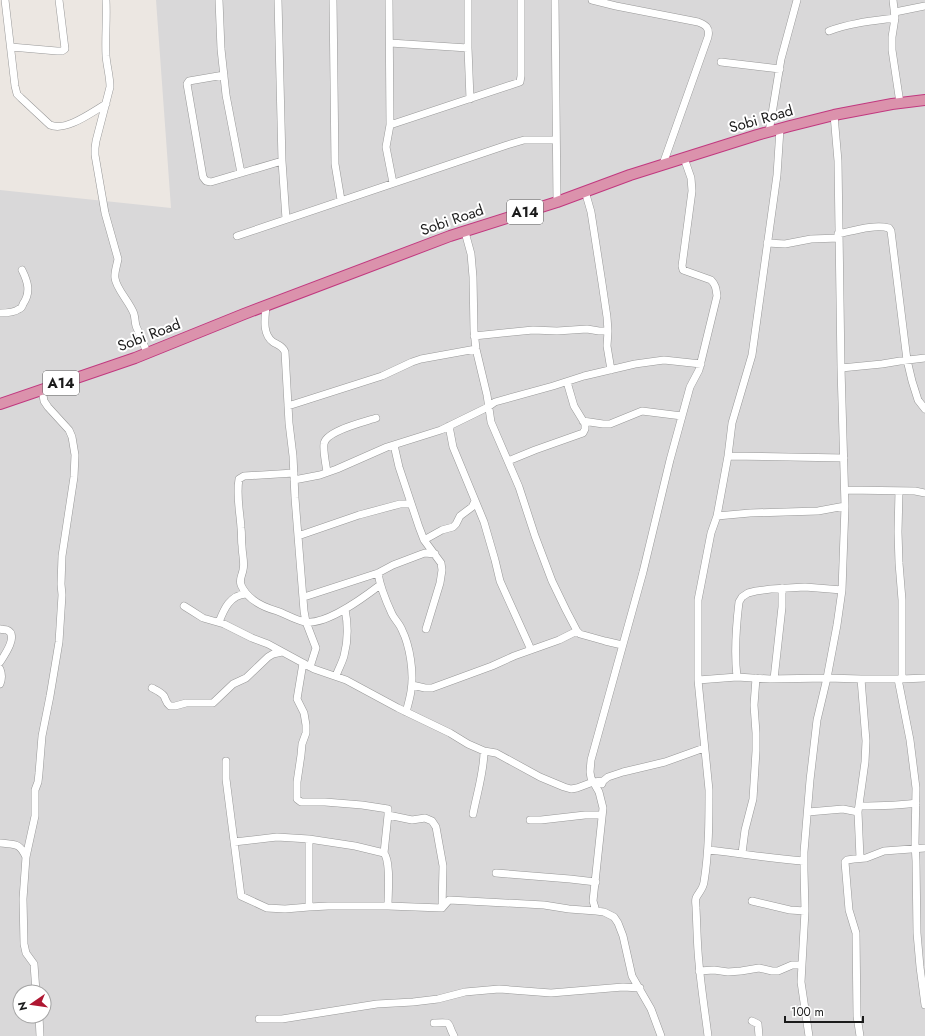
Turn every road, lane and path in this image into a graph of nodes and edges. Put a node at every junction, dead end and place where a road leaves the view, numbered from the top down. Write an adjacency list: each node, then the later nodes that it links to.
1 (5, 0): 18 (street)
2 (59, 0): 18 (street)
3 (106, 0): 26 (street)
4 (219, 0): 22 (street)
5 (278, 0): 33 (street)
6 (333, 0): 38 (street)
7 (389, 0): 17 (street)
8 (468, 0): 19 (street)
9 (521, 0): 23 (street)
10 (555, 0): 31 (street)
11 (592, 0): 34 (street)
12 (797, 0): 21 (street)
13 (893, 0): 15 (street)
14 (925, 6): 15 (street)
15 (895, 15): 16 (street); 25 (street)
16 (829, 31)
17 (390, 43): 19 (street); 28 (street)
18 (11, 48): 26 (street)
19 (468, 48): 23 (street)
20 (721, 62): 21 (street)
21 (780, 69): 30 (street)
22 (224, 75): 35 (street); 35 (street)
23 (470, 100): 28 (street)
24 (925, 100): 25 (highway, Sobi Road / A14)
25 (900, 103): 27 (highway, Sobi Road / A14)
26 (106, 104): 51 (street)
27 (834, 116): 29 (highway, Sobi Road / A14); 43 (street)
28 (390, 125): 36 (street)
29 (780, 129): 30 (highway, Sobi Road / A14); 44 (street)
30 (769, 132): 32 (highway, Sobi Road / A14)
31 (556, 140): 36 (street); 39 (street)
32 (684, 158): 34 (highway, Sobi Road / A14); 54 (street)
33 (282, 161): 35 (street); 40 (street)
34 (663, 164): 37 (highway, Sobi Road / A14)
35 (241, 173)
36 (394, 183): 38 (street)
37 (585, 191): 39 (highway, Sobi Road / A14); 48 (street)
38 (341, 200): 40 (street)
39 (557, 202): 41 (highway, Sobi Road / A14)
40 (286, 219): 42 (street)
41 (465, 232): 46 (highway, Sobi Road / A14); 49 (street)
42 (237, 236)
43 (838, 236): 44 (street); 53 (street); 55 (street)
44 (767, 243): 68 (street)
45 (22, 270): 47 (street)
46 (266, 306): 51 (highway, Sobi Road / A14); 60 (street)
47 (0, 313)
48 (608, 331): 49 (street); 56 (street)
49 (474, 336): 50 (street)
50 (476, 349): 60 (street); 61 (street)
51 (147, 353): 58 (highway, Sobi Road / A14)
52 (925, 358): 53 (street)
53 (907, 360): 55 (street); 62 (street)
54 (700, 364): 56 (street); 63 (street)
55 (841, 368): 69 (street)
56 (611, 370): 57 (street)
57 (567, 382): 61 (street); 65 (street)
58 (42, 389): 59 (highway, Sobi Road / A14); 139 (street)
59 (0, 404)
60 (288, 406): 72 (street)
61 (488, 407): 66 (street); 70 (street)
62 (925, 409)
63 (682, 416): 65 (street); 99 (street)
64 (376, 418): 71 (street)
65 (583, 421): 70 (street)
66 (449, 426): 67 (street); 77 (street)
67 (394, 445): 71 (street); 75 (street)
68 (728, 456): 69 (street); 81 (street)
69 (844, 458): 73 (street)
70 (508, 461): 98 (street)
71 (327, 472): 72 (street)
72 (294, 477): 82 (street); 90 (street)
73 (845, 490): 74 (street); 80 (street)
74 (899, 491): 76 (street); 112 (street)
75 (407, 493): 78 (street); 79 (street)
76 (925, 493)
77 (475, 501): 83 (street); 100 (street)
78 (400, 504): 79 (street); 82 (street)
79 (410, 504): 83 (street)
80 (845, 506): 81 (street); 89 (street)
81 (717, 516): 113 (street)
82 (298, 536): 91 (street)
83 (426, 542): 84 (street); 85 (street)
84 (425, 553): 85 (street); 86 (street)
85 (435, 554): 97 (street)
86 (378, 573): 87 (street); 91 (street)
87 (380, 584): 93 (street); 115 (street)
88 (782, 588): 89 (street); 106 (street); 110 (street)
89 (842, 590): 108 (street)
90 (246, 594): 94 (street); 95 (street)
91 (304, 597): 95 (street)
92 (184, 606): 94 (street)
93 (345, 609): 95 (street); 105 (street)
94 (219, 622): 101 (street)
95 (306, 622): 103 (street)
96 (0, 629): 102 (street)
97 (426, 630)
98 (577, 631): 99 (street); 100 (street)
99 (622, 645): 122 (street)
100 (531, 650): 115 (street)
101 (282, 652): 103 (street); 116 (street)
102 (0, 662)
103 (306, 665): 105 (street); 128 (street)
104 (0, 668): 114 (street)
105 (336, 676): 117 (street)
106 (737, 677): 107 (street); 113 (street)
107 (756, 678): 110 (street); 138 (street)
108 (827, 678): 110 (street); 111 (street); 126 (street)
109 (925, 678): 112 (street)
110 (774, 679)
111 (861, 679): 112 (street); 125 (street)
112 (900, 679): 124 (street)
113 (698, 680): 118 (street)
114 (0, 684)
115 (412, 685): 117 (street)
116 (152, 688)
117 (406, 712): 119 (street)
118 (704, 748): 121 (street); 135 (street)
119 (484, 751): 122 (street); 127 (street)
120 (226, 761): 132 (street)
121 (604, 781): 122 (street); 123 (street)
122 (593, 782): 123 (street)
123 (599, 792): 129 (street)
124 (916, 803): 125 (street); 136 (street)
125 (858, 809): 126 (street); 140 (street)
126 (808, 812): 141 (street)
127 (473, 814)
128 (388, 815): 137 (street); 150 (street)
129 (602, 815): 130 (street); 143 (street)
130 (530, 820)
131 (308, 839): 132 (street); 137 (street); 148 (street)
132 (234, 842): 148 (street)
133 (0, 843): 139 (street)
134 (925, 848): 136 (street)
135 (708, 850): 138 (street); 155 (street)
136 (915, 850): 140 (street); 144 (street)
137 (384, 852): 149 (street)
138 (742, 854): 141 (street)
139 (26, 857): 157 (street)
140 (860, 858): 171 (street)
141 (804, 861): 153 (street)
142 (496, 874): 143 (street)
143 (596, 882): 147 (street)
144 (917, 883): 145 (street); 160 (street)
145 (925, 883)
146 (752, 901): 153 (street)
147 (593, 902): 151 (street); 152 (street)
148 (308, 906): 149 (street)
149 (388, 906): 150 (street)
150 (442, 908): 151 (street)
151 (582, 909): 152 (street)
152 (596, 911): 156 (street)
153 (806, 911): 154 (street)
154 (802, 965): 155 (street); 170 (street)
155 (700, 971): 168 (street)
156 (632, 976): 158 (street); 159 (street)
157 (35, 984)
158 (623, 987): 159 (street); 161 (street)
159 (640, 988): 167 (street)
160 (925, 1003)
161 (259, 1019)
162 (752, 1021): 169 (street)
163 (434, 1023): 166 (street)
164 (39, 1024): 165 (street)
165 (40, 1036)
166 (454, 1036)
167 (660, 1036)
168 (708, 1036)
169 (759, 1036)
170 (809, 1036)
171 (860, 1036)

